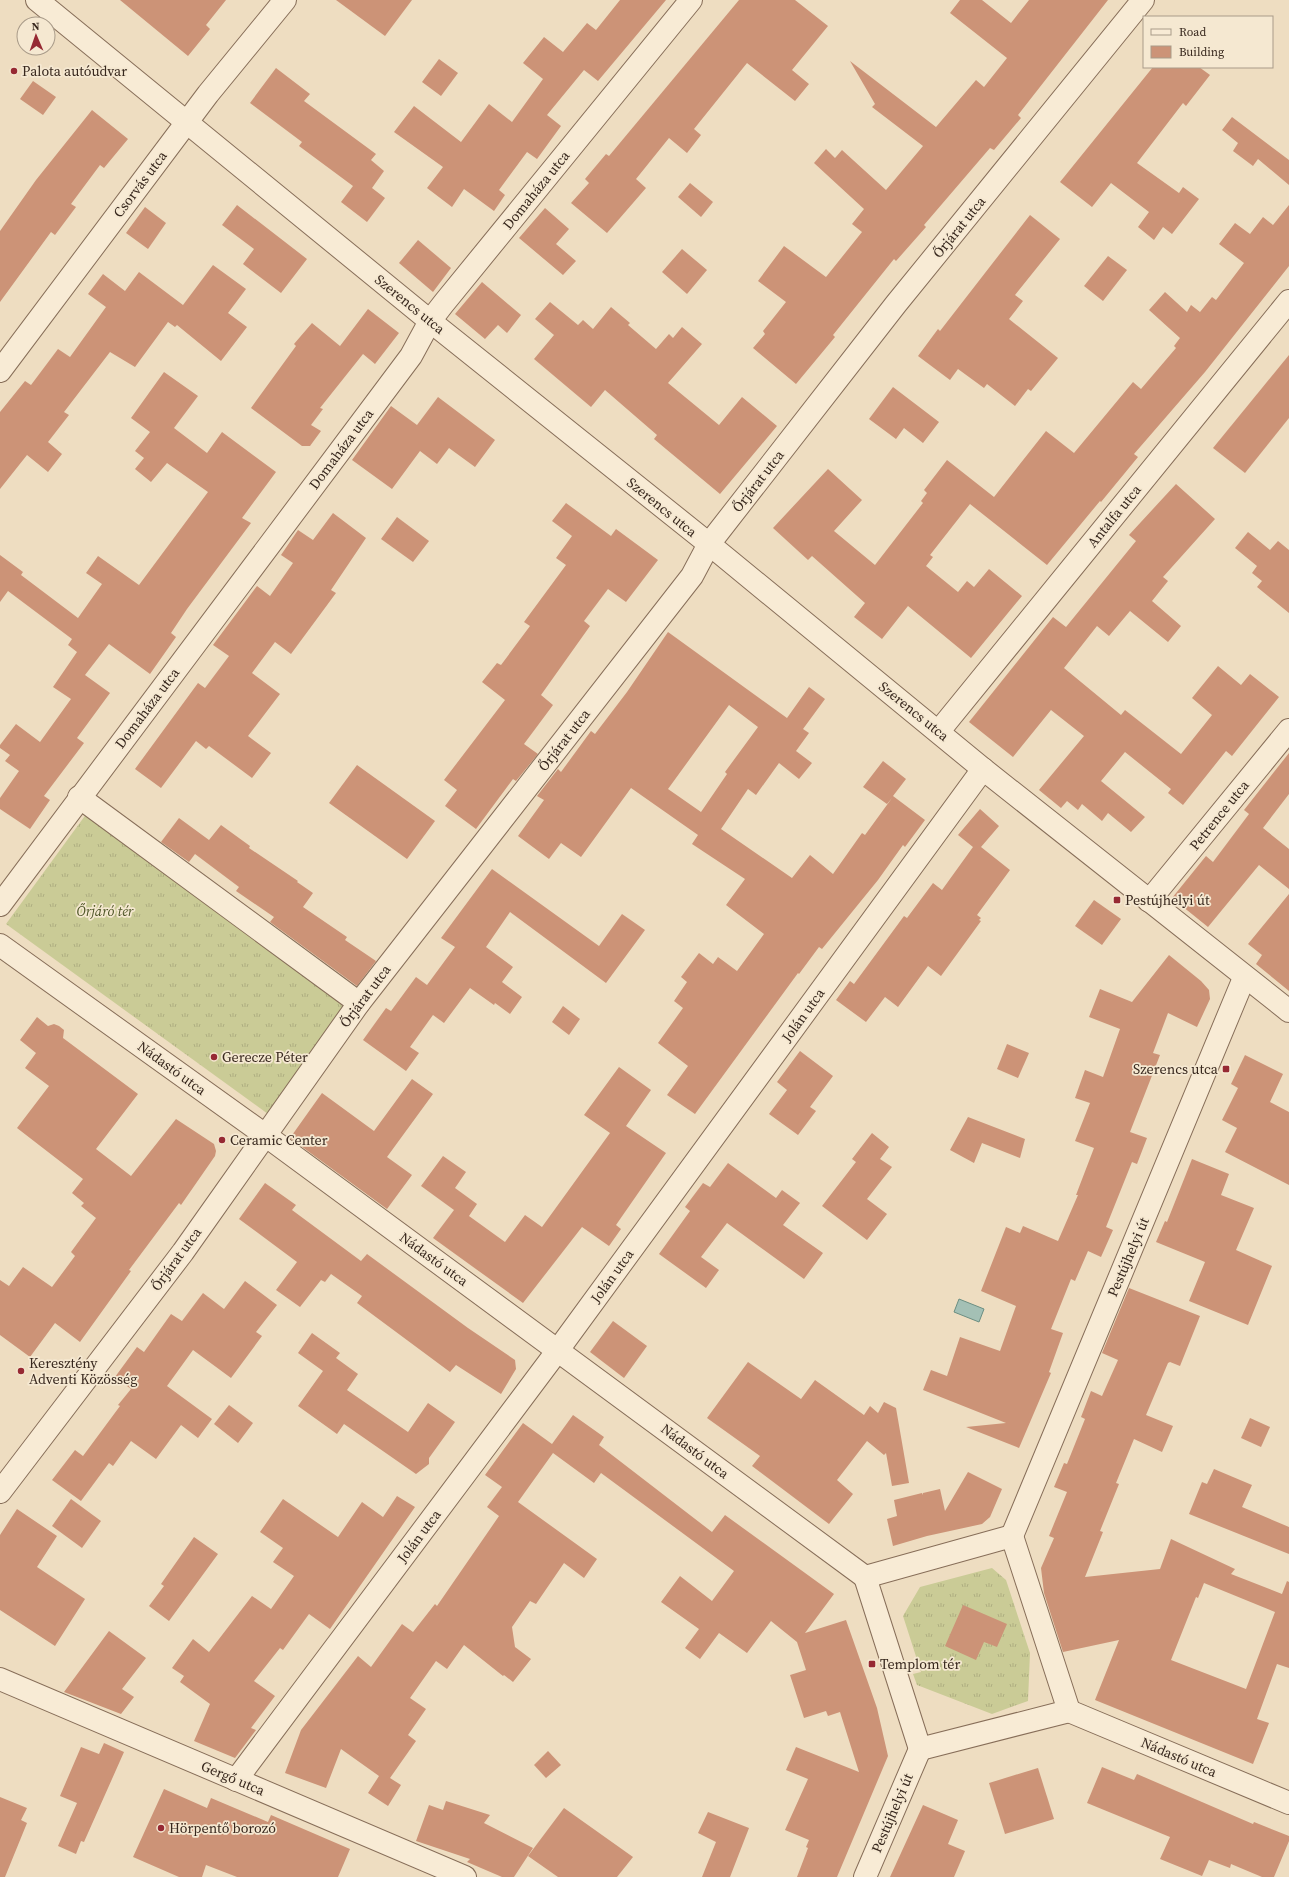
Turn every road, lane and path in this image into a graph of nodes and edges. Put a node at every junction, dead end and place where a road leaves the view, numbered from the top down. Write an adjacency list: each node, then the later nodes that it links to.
1 (37, 0): 5 (street, Szerencs utca)
2 (285, 0): 5 (street, Csorvás utca)
3 (691, 0): 7 (street, Domaháza utca)
4 (1143, 0): 9 (street, Őrjárat utca)
5 (186, 123): 7 (street, Szerencs utca); 8 (street, Csorvás utca)
6 (1289, 301): 11 (street, Antalfa utca)
7 (430, 321): 9 (street, Szerencs utca); 13 (street, Domaháza utca)
8 (0, 371)
9 (709, 544): 11 (street, Szerencs utca); 18 (street, Őrjárat utca)
10 (1289, 730): 14 (street, Petrence utca)
11 (939, 731): 12 (street, Szerencs utca)
12 (983, 769): 14 (street, Szerencs utca); 21 (street, Jolán utca)
13 (79, 797): 15 (street, Domaháza utca); 18 (street)
14 (1149, 901): 17 (street, Szerencs utca)
15 (0, 905)
16 (0, 946): 20 (street, Nádastó utca)
17 (1244, 978): 19 (street, Szerencs utca); 23 (street, Pestújhelyi út)
18 (359, 1003): 20 (street, Őrjárat utca)
19 (1289, 1011)
20 (266, 1135): 21 (street, Nádastó utca); 22 (street, Őrjárat utca)
21 (558, 1350): 24 (street, Nádastó utca); 28 (street, Jolán utca)
22 (0, 1492)
23 (1012, 1536): 24 (street); 26 (street)
24 (865, 1577): 27 (street)
25 (0, 1679): 28 (street, Gergő utca)
26 (1069, 1711): 27 (street); 29 (street, Nádastó utca)
27 (920, 1749): 31 (street, Pestújhelyi út)
28 (236, 1780): 30 (street, Gergő utca)
29 (1289, 1803)
30 (465, 1877)
31 (865, 1877)

